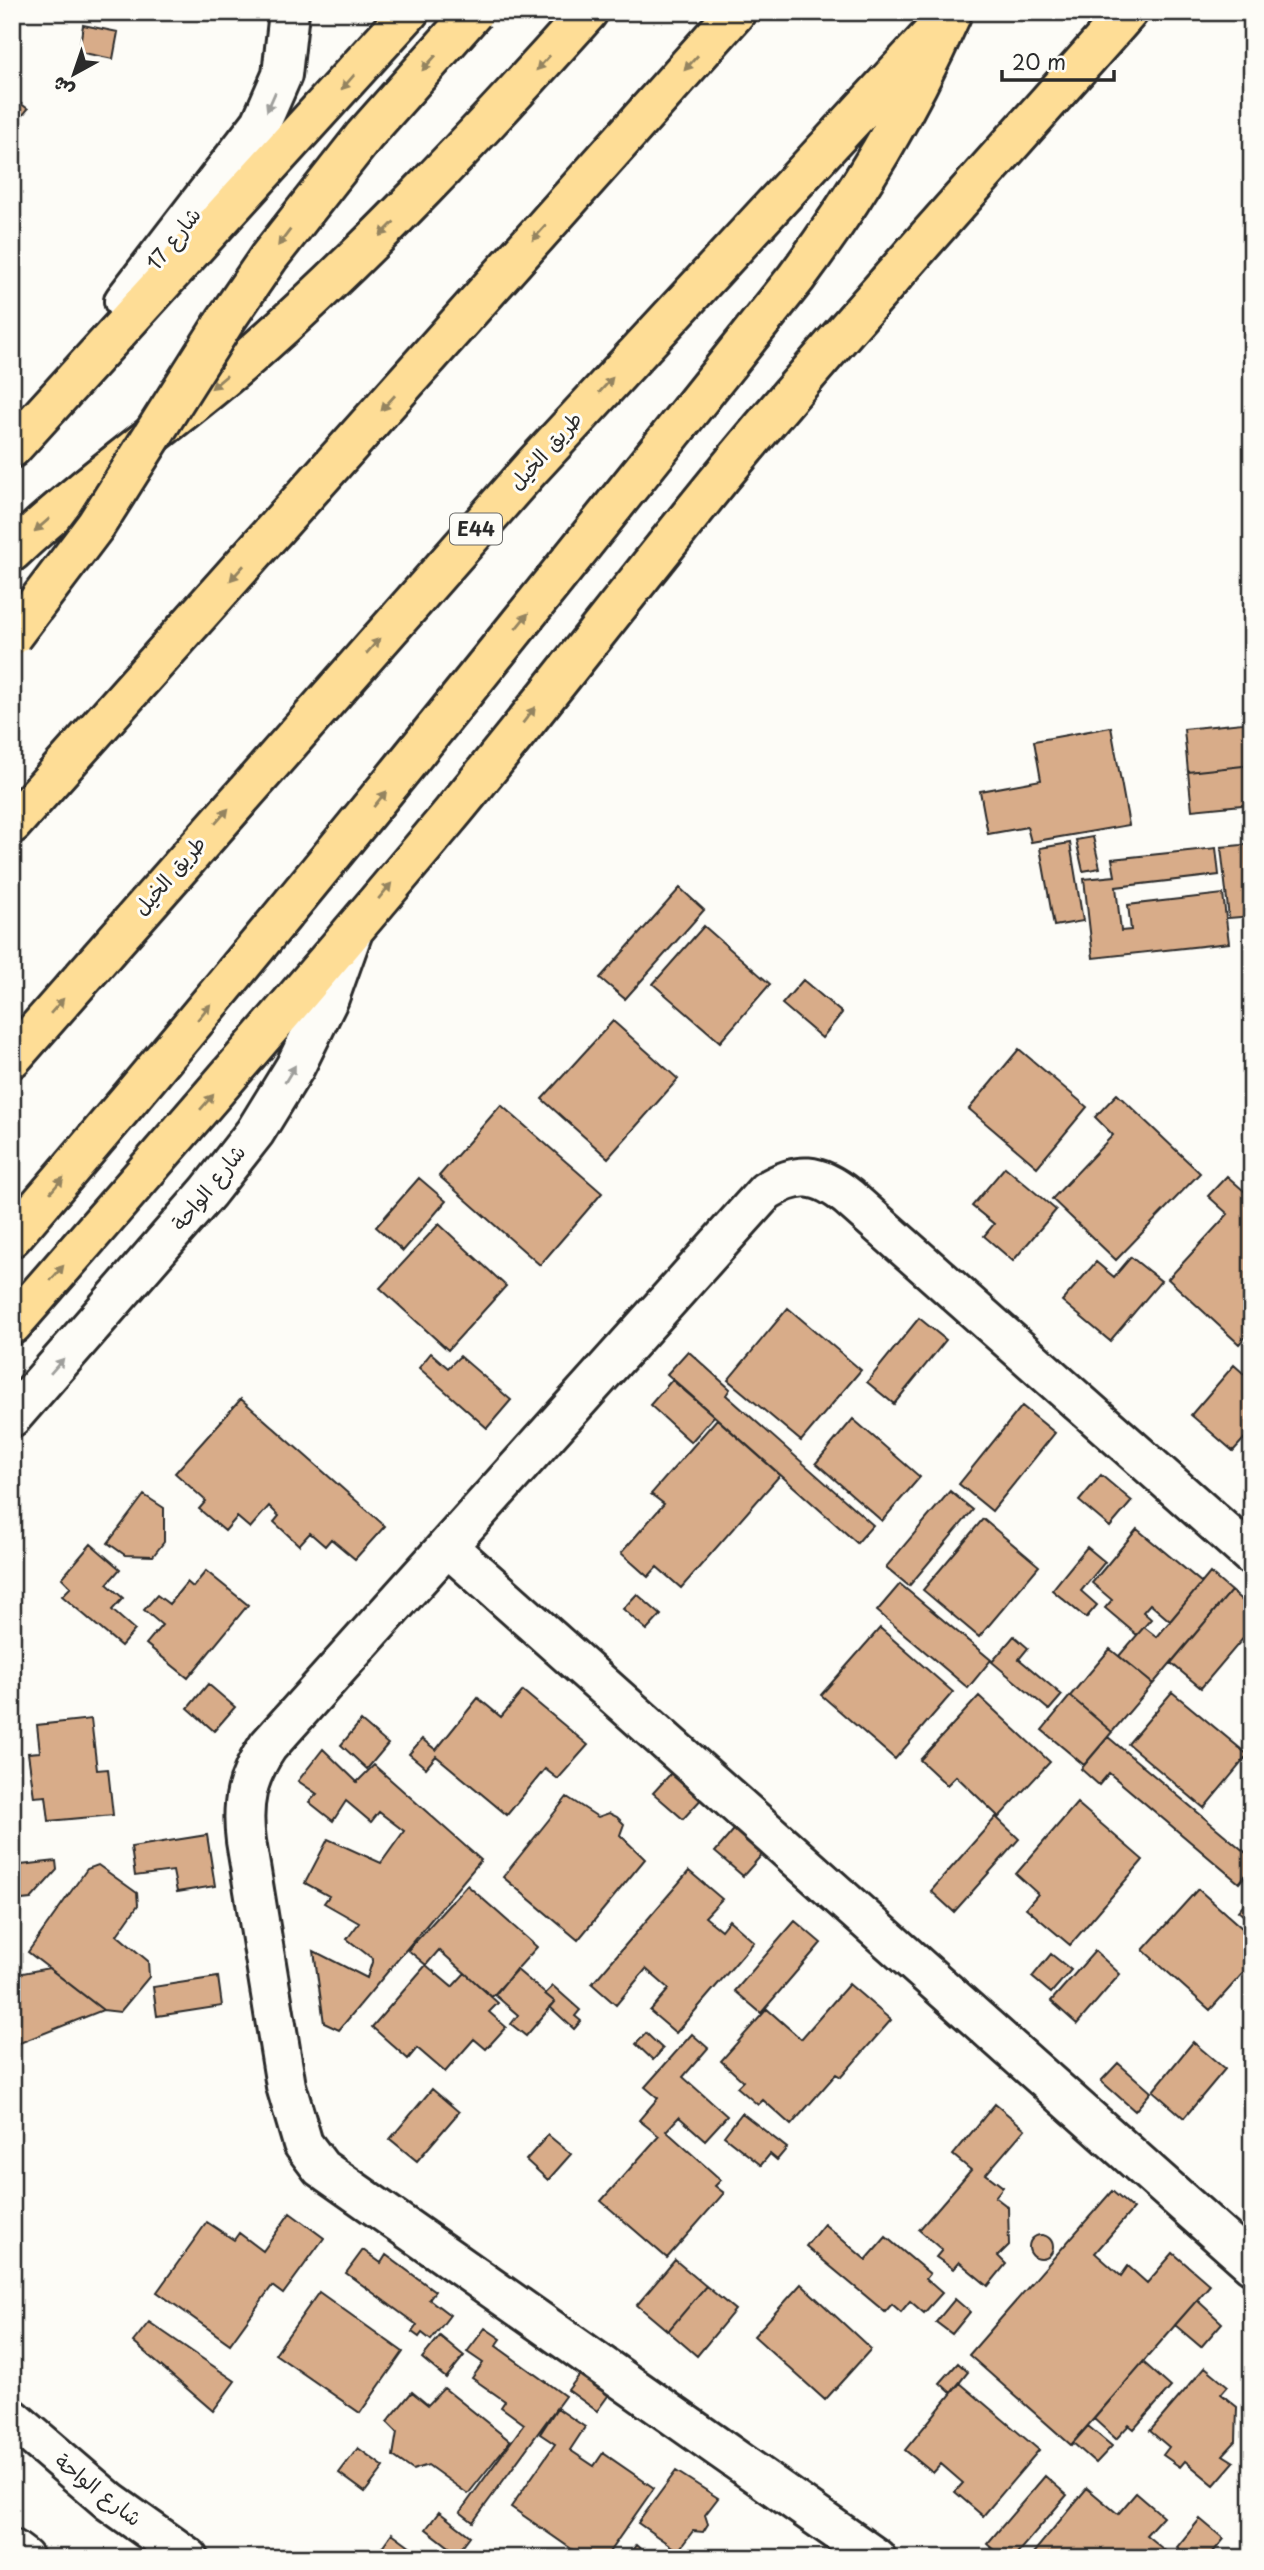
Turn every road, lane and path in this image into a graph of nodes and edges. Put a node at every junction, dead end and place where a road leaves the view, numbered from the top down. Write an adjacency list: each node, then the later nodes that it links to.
1 (289, 12): 8 (street, 17 شارع, one-way to 8)
2 (409, 12): 8 (highway, one-way to 8)
3 (474, 12): 10 (highway, one-way to 10, bridge)
4 (588, 12): 9 (highway, one-way to 9)
5 (736, 12): 11 (highway, one-way to 11)
6 (1128, 12): 12 (highway, one-way to 6)
7 (952, 14): 13 (highway, طريق الخيل / E44, one-way to 7); 14 (highway, one-way to 7)
8 (14, 447)
9 (12, 552)
10 (12, 636)
11 (12, 824)
12 (355, 927): 15 (highway, one-way to 12); 16 (street, شارع الواحة, one-way to 12)
13 (12, 1058)
14 (12, 1237)
15 (12, 1325)
16 (12, 1418)
17 (449, 1548): 18 (street); 19 (street); 24 (street)
18 (1252, 1556)
19 (1252, 2264)
20 (12, 2418): 23 (street, شارع الواحة)
21 (12, 2549): 22 (street)
22 (24, 2558)
23 (189, 2558)
24 (876, 2558)

